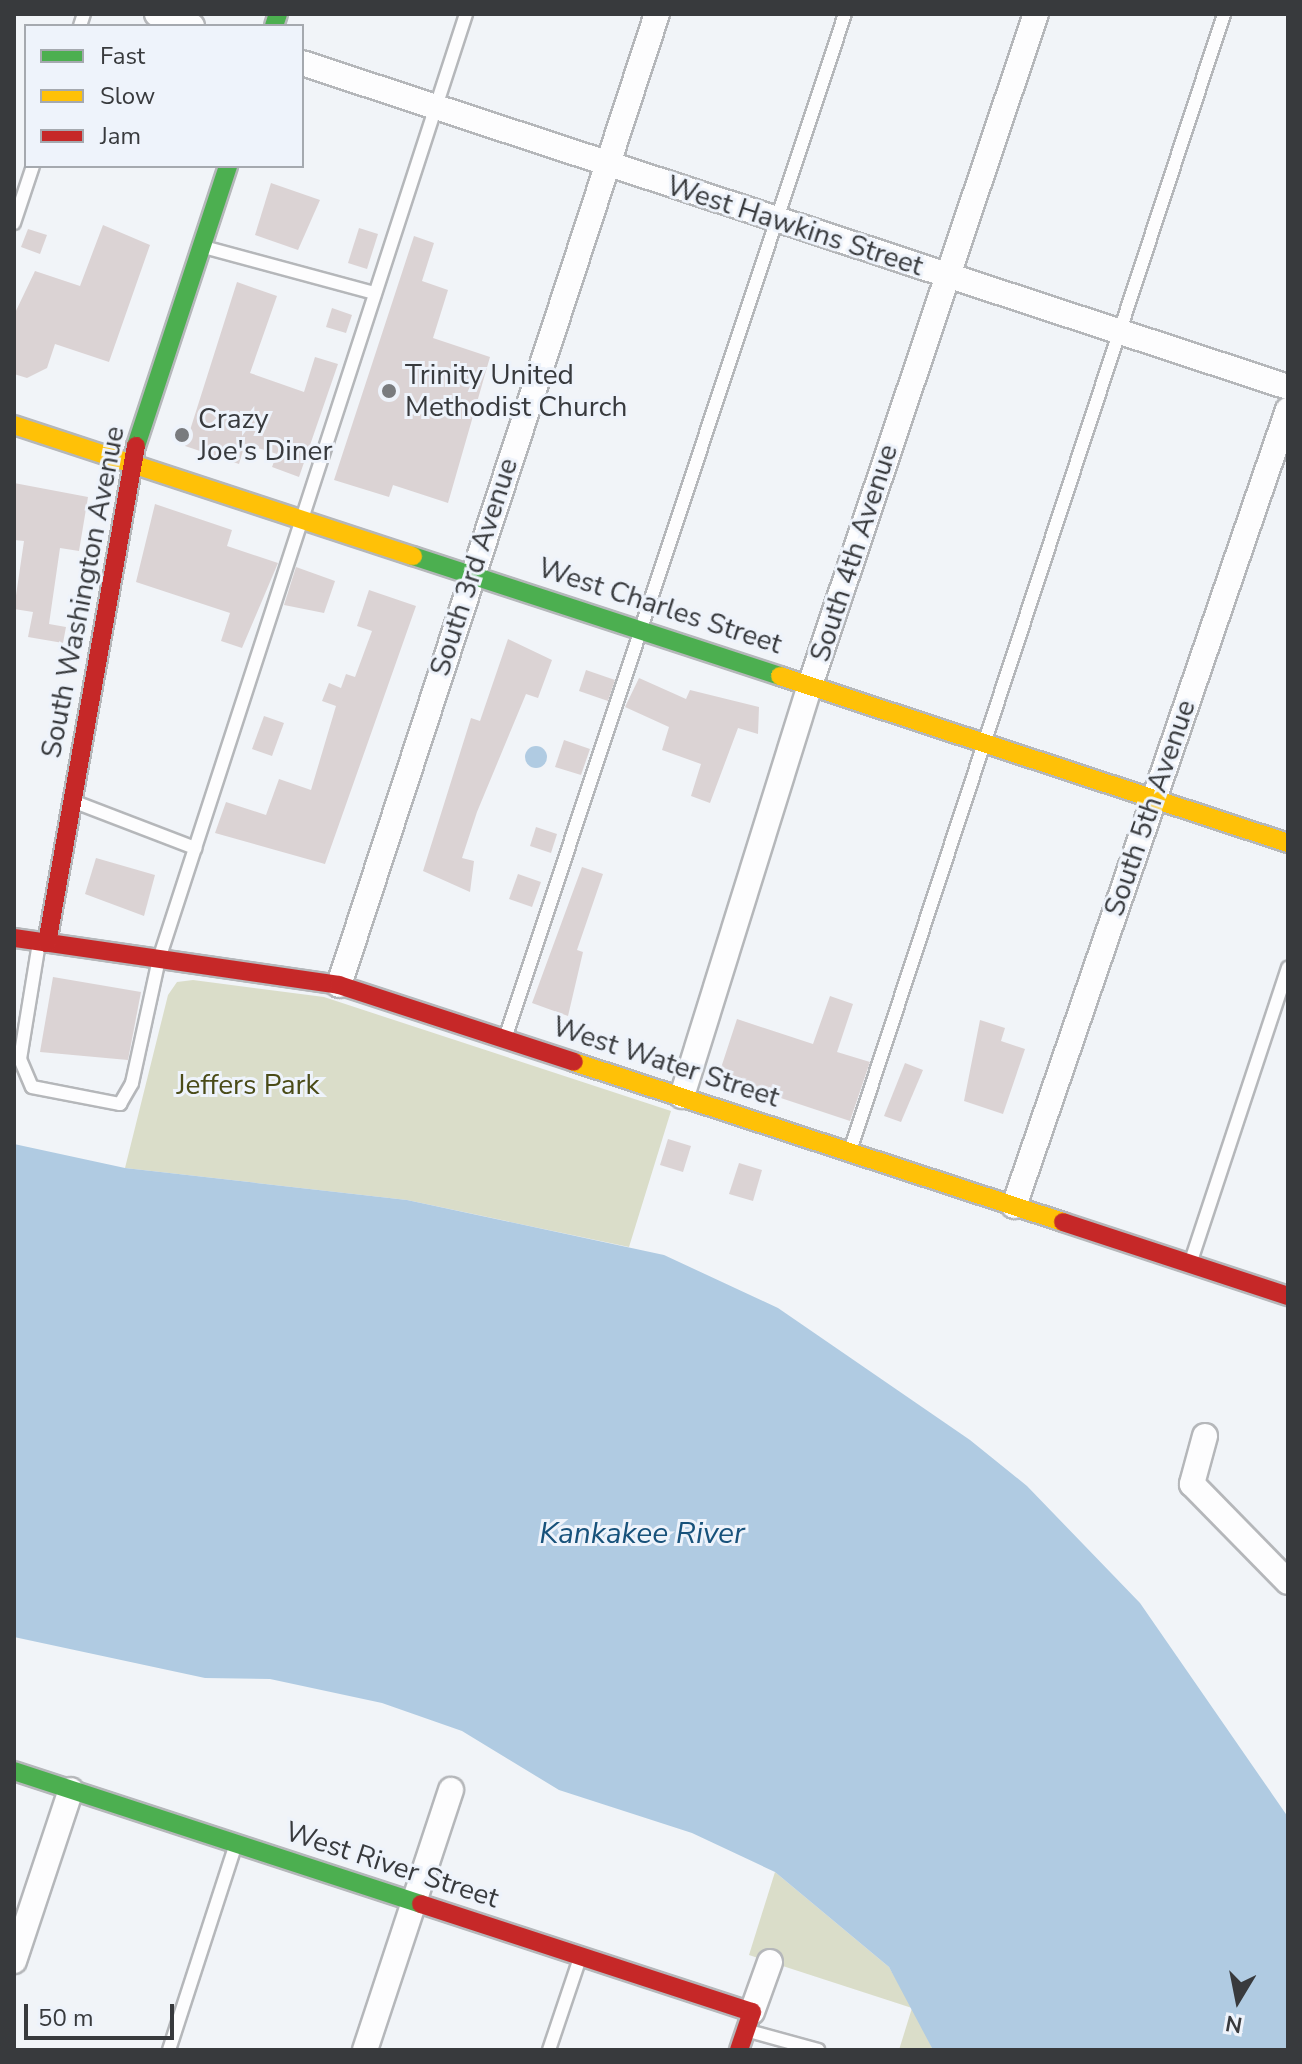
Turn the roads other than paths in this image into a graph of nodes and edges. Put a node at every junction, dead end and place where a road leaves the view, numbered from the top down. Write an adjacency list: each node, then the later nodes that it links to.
1 (157, 14): 7 (street)
2 (466, 14): 9 (lane)
3 (657, 14): 10 (street, South 3rd Avenue)
4 (845, 14): 13 (lane)
5 (1036, 14): 16 (street, South 4th Avenue)
6 (1224, 14): 18 (lane)
7 (186, 24)
8 (304, 64): 9 (street, West Hawkins Street)
9 (435, 107): 10 (street, West Hawkins Street); 17 (lane)
10 (608, 165): 13 (street, West Hawkins Street); 24 (street, South 3rd Avenue)
11 (32, 168): 14 (lane)
12 (227, 168): 15 (street, South Washington Avenue)
13 (777, 220): 16 (street, West Hawkins Street); 25 (lane)
14 (14, 223)
15 (202, 246): 17 (lane); 22 (street, South Washington Avenue)
16 (947, 276): 18 (street, West Hawkins Street); 26 (street, South 4th Avenue)
17 (375, 293): 23 (lane)
18 (1120, 332): 19 (street, West Hawkins Street); 27 (lane)
19 (1288, 387)
20 (1288, 410): 28 (street, South 5th Avenue)
21 (14, 425): 22 (street, West Charles Street)
22 (131, 461): 23 (street, West Charles Street); 29 (street, South Washington Avenue)
23 (301, 517): 24 (street, West Charles Street); 31 (lane)
24 (471, 573): 25 (street, West Charles Street); 36 (street, South 3rd Avenue)
25 (641, 629): 26 (street, West Charles Street); 37 (lane)
26 (810, 685): 27 (street, West Charles Street); 39 (street, South 4th Avenue)
27 (985, 743): 28 (street, West Charles Street); 40 (lane)
28 (1152, 798): 30 (street, West Charles Street); 41 (street, South 5th Avenue)
29 (71, 802): 31 (lane); 33 (street, South Washington Avenue)
30 (1288, 843)
31 (195, 848): 34 (lane)
32 (14, 938): 33 (street, West Water Street)
33 (43, 942): 34 (street, West Water Street); 38 (lane)
34 (159, 959): 36 (street, West Water Street); 38 (lane)
35 (1288, 968): 42 (lane)
36 (339, 985): 37 (street, West Water Street)
37 (505, 1039): 39 (street, West Water Street)
38 (17, 1058)
39 (682, 1096): 40 (street, West Water Street)
40 (850, 1152): 41 (street, West Water Street)
41 (1014, 1206): 42 (street, West Water Street)
42 (1190, 1264): 43 (street, West Water Street)
43 (1288, 1296)
44 (1205, 1436): 45 (street)
45 (1288, 1582)
46 (14, 1771): 47 (street, West River Street)
47 (71, 1790): 49 (street, West River Street); 52 (street)
48 (451, 1790): 50 (street)
49 (236, 1844): 50 (street, West River Street); 55 (lane)
50 (414, 1902): 51 (street, West River Street); 56 (street)
51 (580, 1956): 54 (street, West River Street); 57 (lane)
52 (14, 1961)
53 (770, 1962): 54 (street)
54 (749, 2021): 58 (street); 59 (lane)
55 (169, 2050)
56 (365, 2050)
57 (549, 2050)
58 (739, 2050)
59 (818, 2050)

